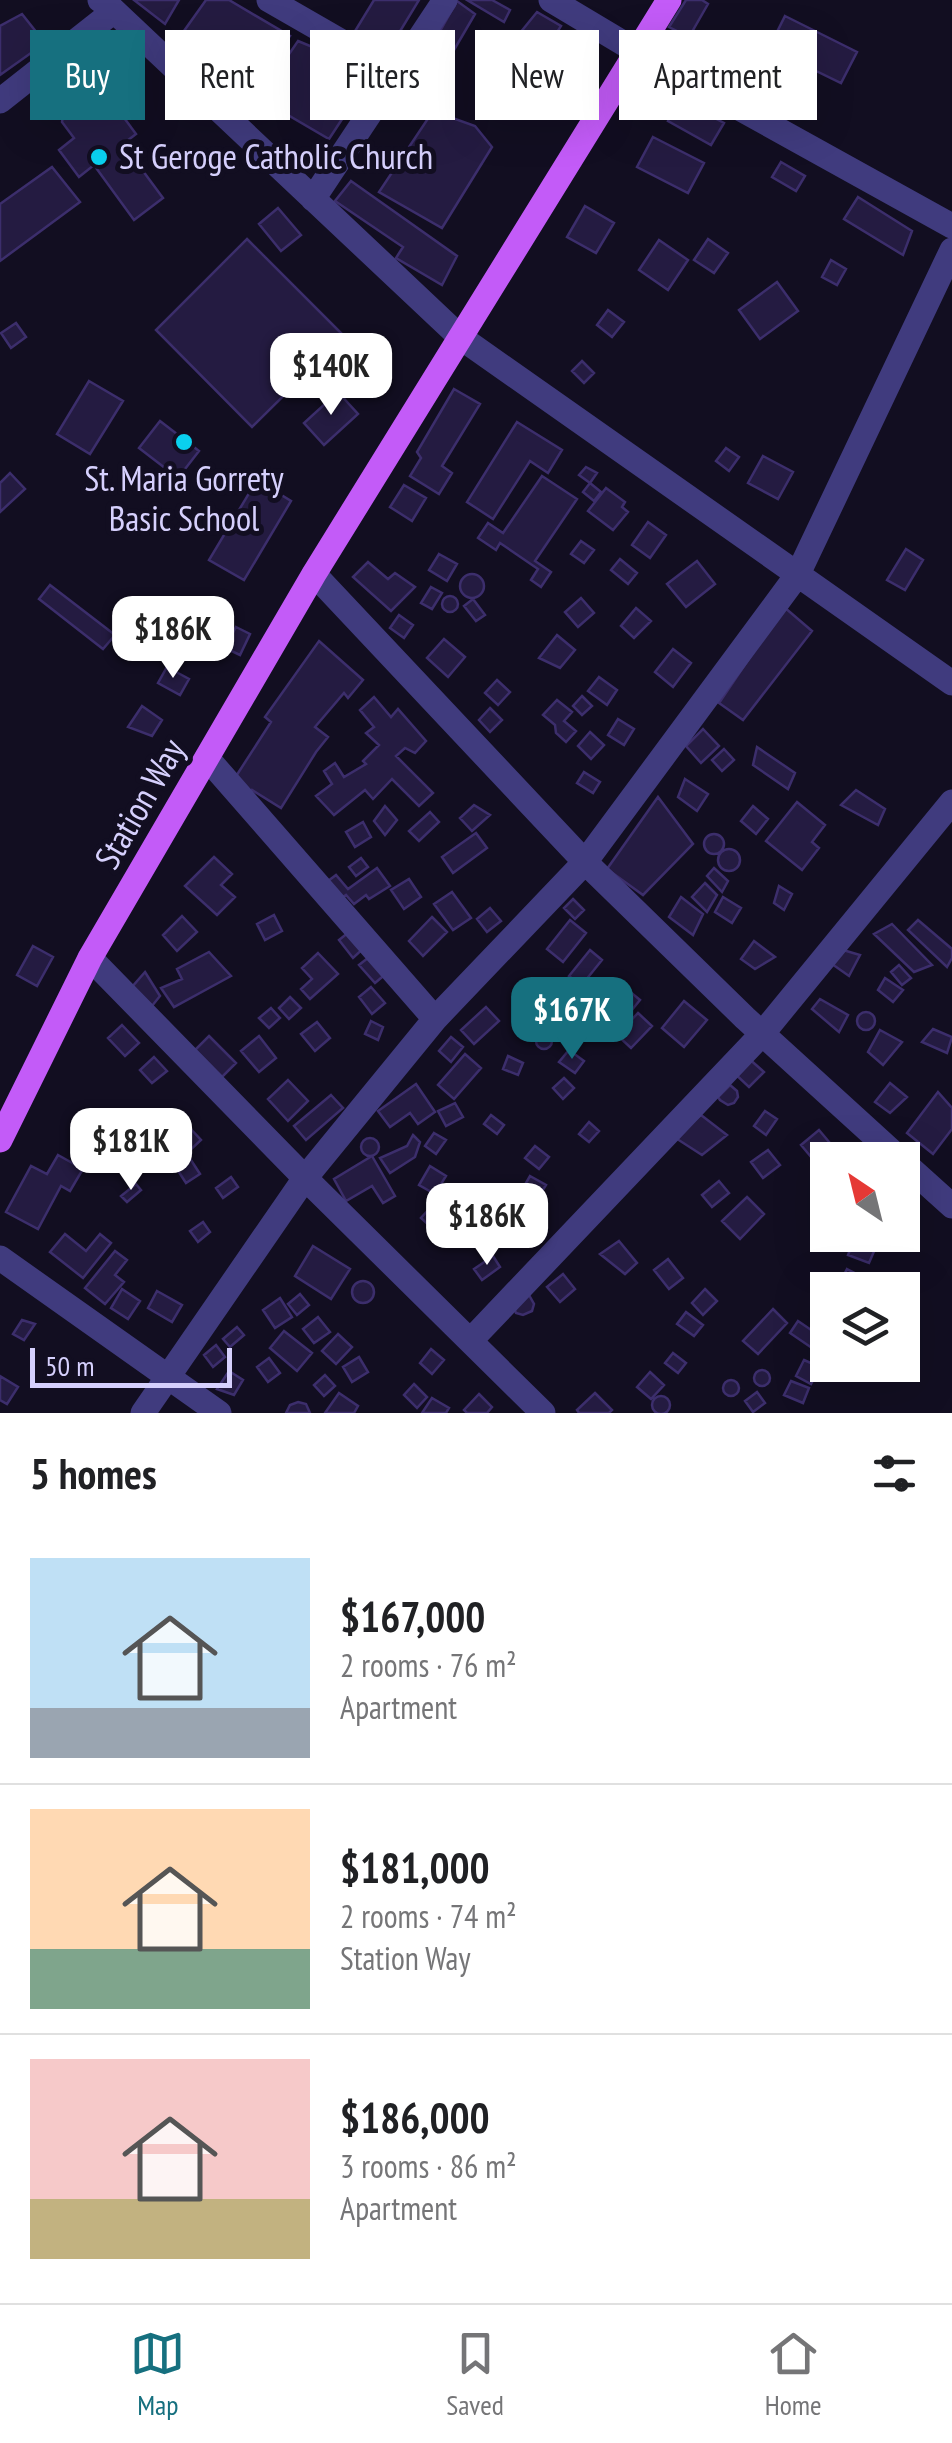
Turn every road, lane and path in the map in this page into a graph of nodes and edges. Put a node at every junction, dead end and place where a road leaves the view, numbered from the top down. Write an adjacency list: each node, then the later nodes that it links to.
1 (269, 0): 6 (street)
2 (445, 0): 7 (street)
3 (552, 0): 9 (street)
4 (669, 0): 8 (main road, Station Way)
5 (107, 5): 11 (street); 14 (street)
6 (321, 30)
7 (425, 30)
8 (651, 30)
9 (619, 41)
10 (619, 82): 17 (main road, Station Way)
11 (0, 100)
12 (365, 120): 14 (street)
13 (761, 120): 15 (street)
14 (313, 199): 17 (street)
15 (952, 226)
16 (952, 250): 19 (street)
17 (460, 337): 18 (main road, Station Way); 19 (street)
18 (314, 574): 21 (main road, Station Way); 23 (street)
19 (798, 574): 20 (street); 23 (street)
20 (952, 683)
21 (207, 758): 24 (main road, Station Way); 25 (street)
22 (952, 802): 26 (street)
23 (585, 862): 25 (street); 26 (street)
24 (90, 958): 27 (main road, Station Way); 30 (street)
25 (436, 1020): 30 (street)
26 (762, 1034): 28 (street); 33 (street)
27 (0, 1140)
28 (881, 1142)
29 (920, 1177): 31 (street)
30 (305, 1178): 33 (street); 34 (street)
31 (952, 1206)
32 (0, 1258): 34 (street)
33 (471, 1340): 37 (street)
34 (167, 1378): 35 (street); 36 (street)
35 (143, 1413)
36 (219, 1413)
37 (543, 1413)

